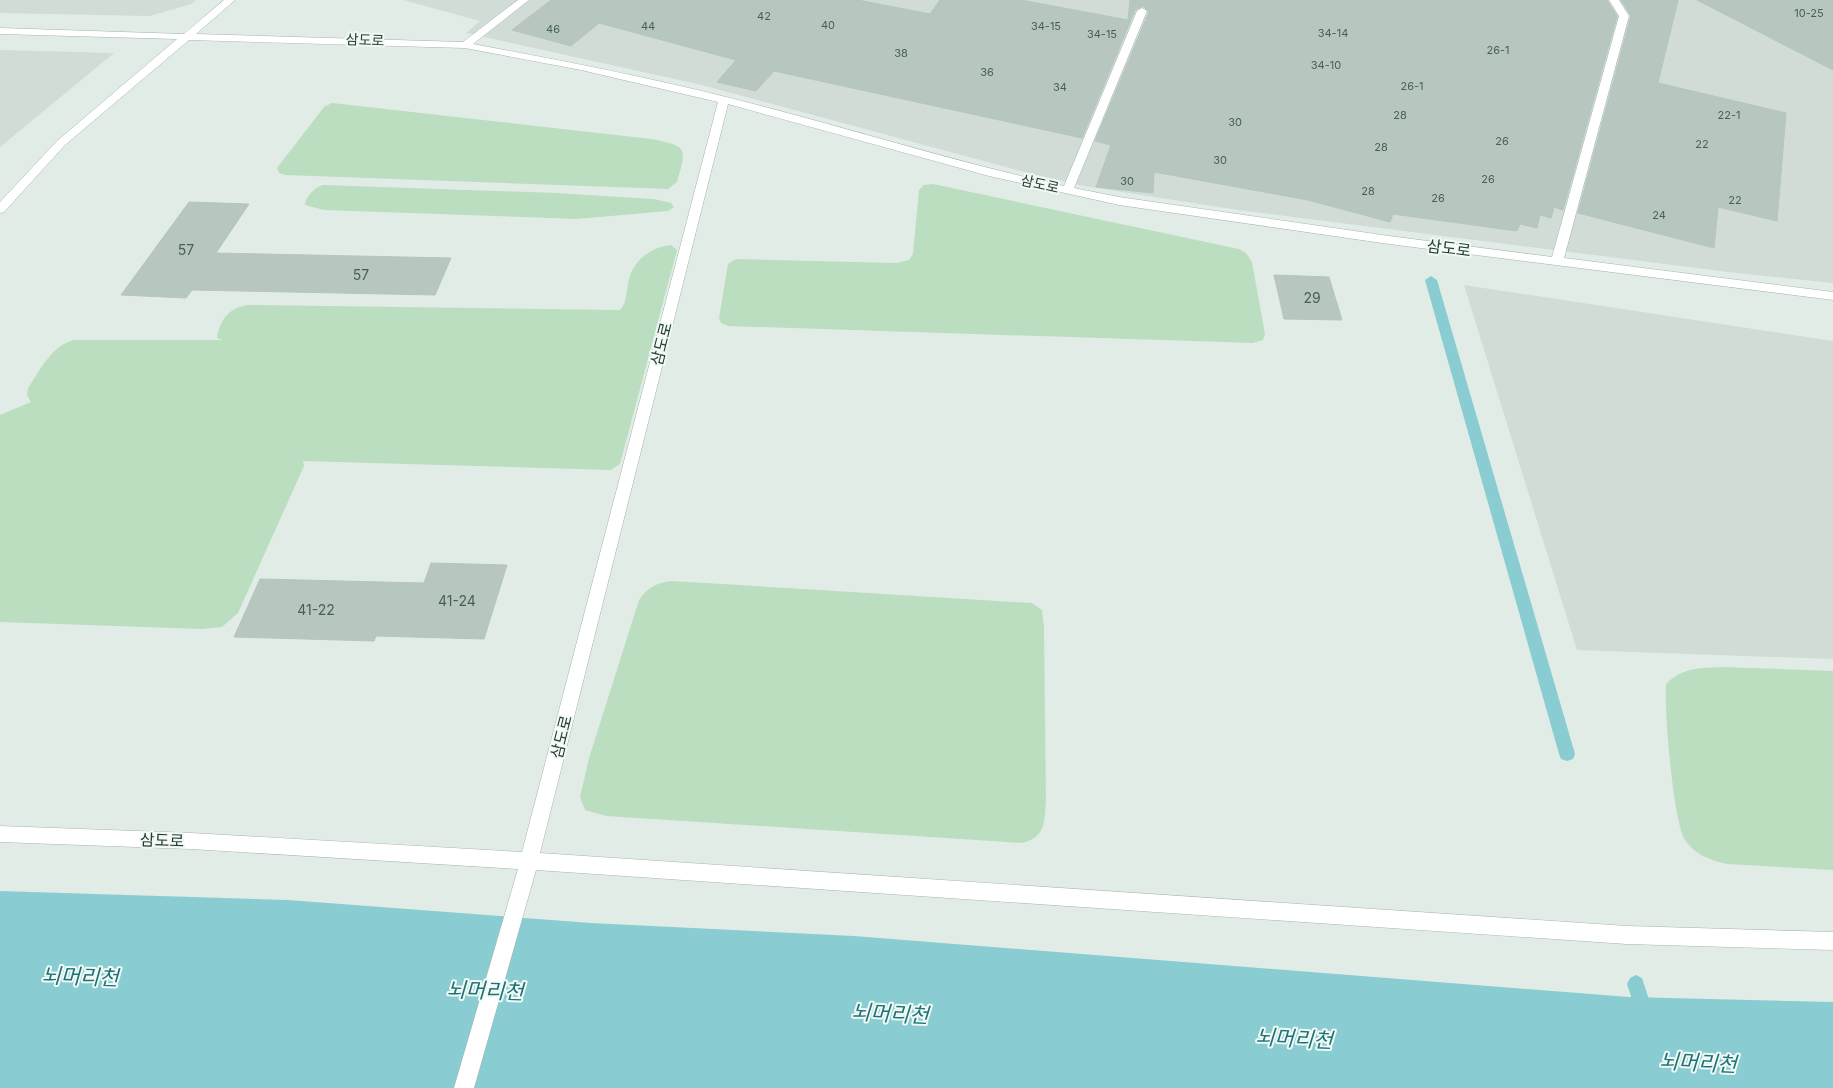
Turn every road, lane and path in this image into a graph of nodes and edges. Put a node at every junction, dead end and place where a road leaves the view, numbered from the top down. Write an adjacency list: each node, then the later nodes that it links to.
1 (230, 0): 6 (street)
2 (524, 0): 7 (street)
3 (1614, 0): 11 (street)
4 (1142, 11): 9 (street, 삼도로)
5 (0, 31): 6 (street, 삼도로)
6 (187, 36): 7 (street, 삼도로); 10 (street)
7 (465, 45): 8 (street, 삼도로)
8 (724, 100): 9 (street, 삼도로); 14 (street, 삼도로)
9 (1067, 191): 11 (street, 삼도로)
10 (0, 209)
11 (1557, 262): 12 (street, 삼도로)
12 (1833, 296)
13 (0, 834): 14 (street, 삼도로)
14 (528, 861): 15 (street); 16 (street)
15 (1833, 941)
16 (464, 1088)

